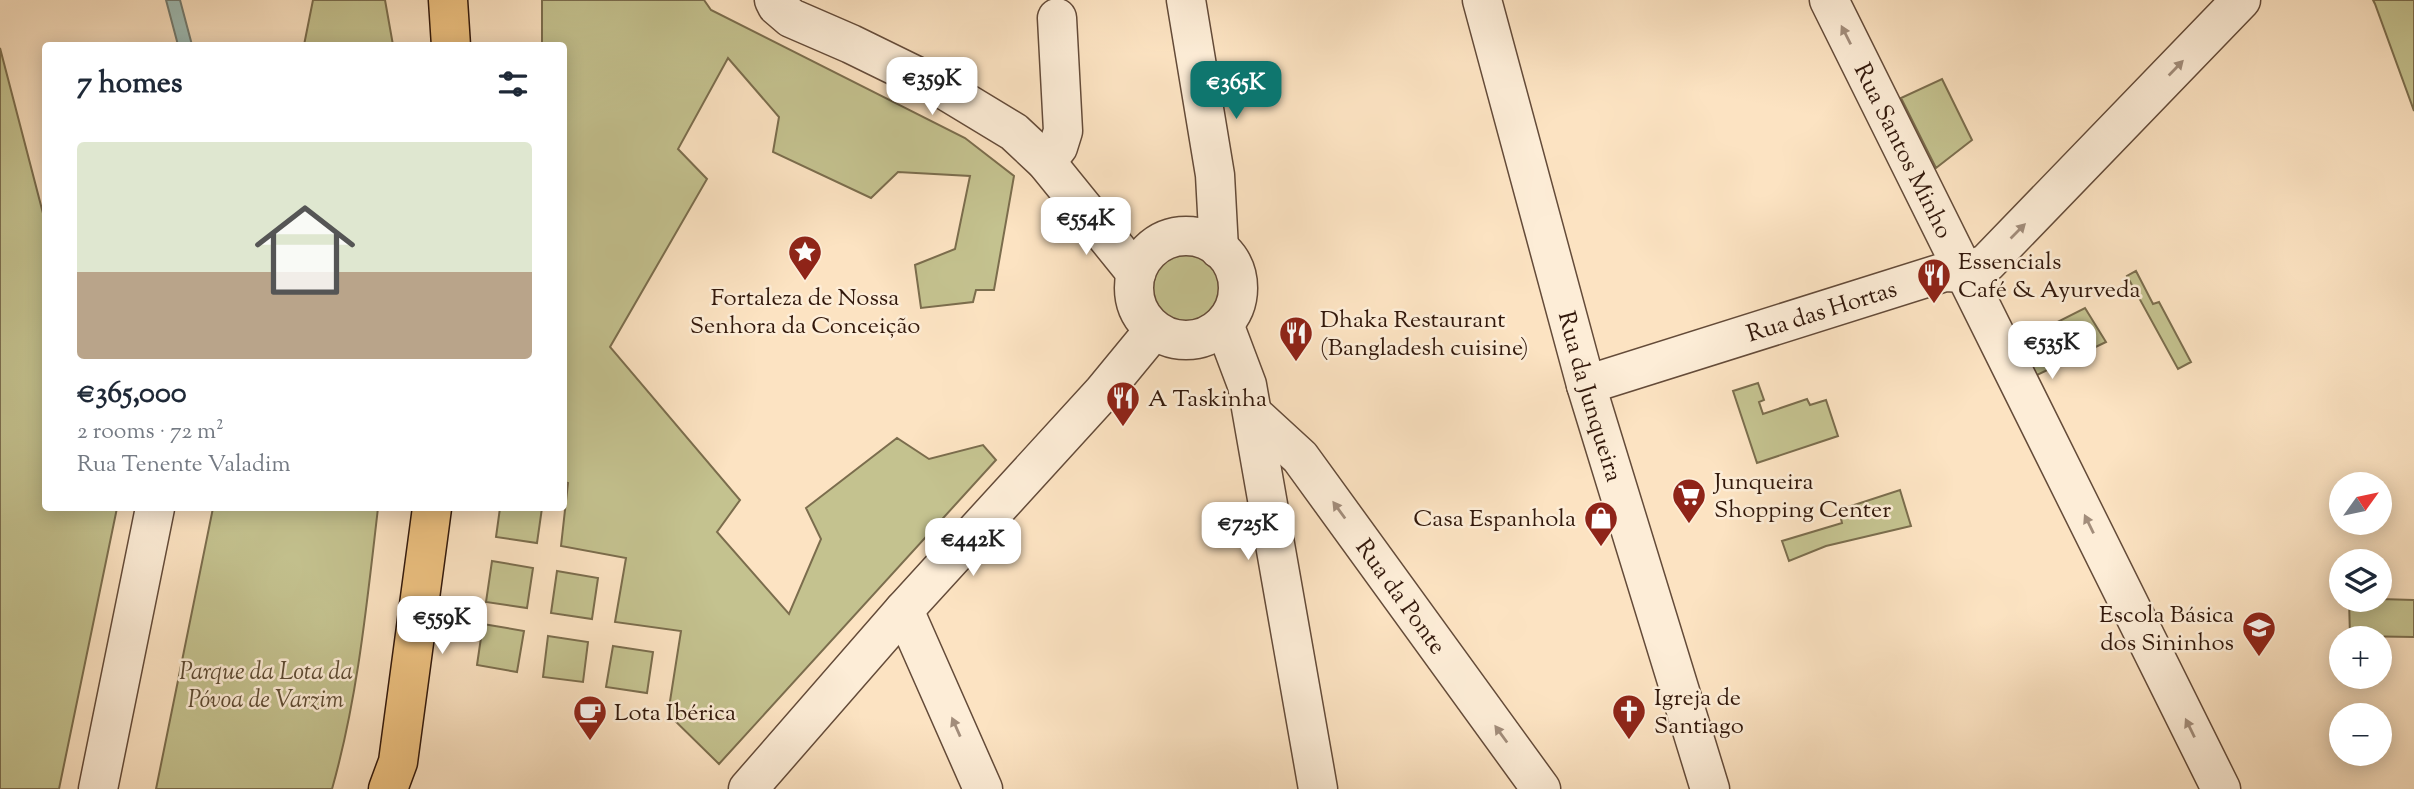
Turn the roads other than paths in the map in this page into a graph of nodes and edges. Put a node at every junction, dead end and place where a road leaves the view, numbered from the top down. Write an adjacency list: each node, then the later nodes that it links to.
1 (448, 0): 8 (main road)
2 (1186, 0): 10 (street)
3 (1482, 0): 15 (street, Rua da Junqueira)
4 (1829, 0): 12 (street, Rua Santos Minho, one-way to 4)
5 (2241, 0): 12 (street, Rua das Hortas, one-way to 5)
6 (783, 9): 9 (street)
7 (1057, 18): 9 (street)
8 (451, 42)
9 (1046, 162): 11 (street)
10 (1219, 249): 11 (street); 13 (street)
11 (1136, 273): 14 (street)
12 (1965, 273): 15 (street, Rua das Hortas); 27 (street, Rua Santos Minho, one-way to 12)
13 (1224, 324): 14 (street); 16 (street)
14 (1154, 330): 19 (street)
15 (1586, 385): 26 (street, Rua da Junqueira)
16 (1252, 414): 24 (street); 25 (street, Rua da Ponte, one-way to 16)
17 (154, 511): 20 (street)
18 (432, 511): 21 (main road)
19 (904, 610): 22 (street); 23 (street, one-way to 19)
20 (98, 789)
21 (388, 789)
22 (748, 789)
23 (983, 789)
24 (1318, 789)
25 (1541, 789)
26 (1710, 789)
27 (2221, 789)

